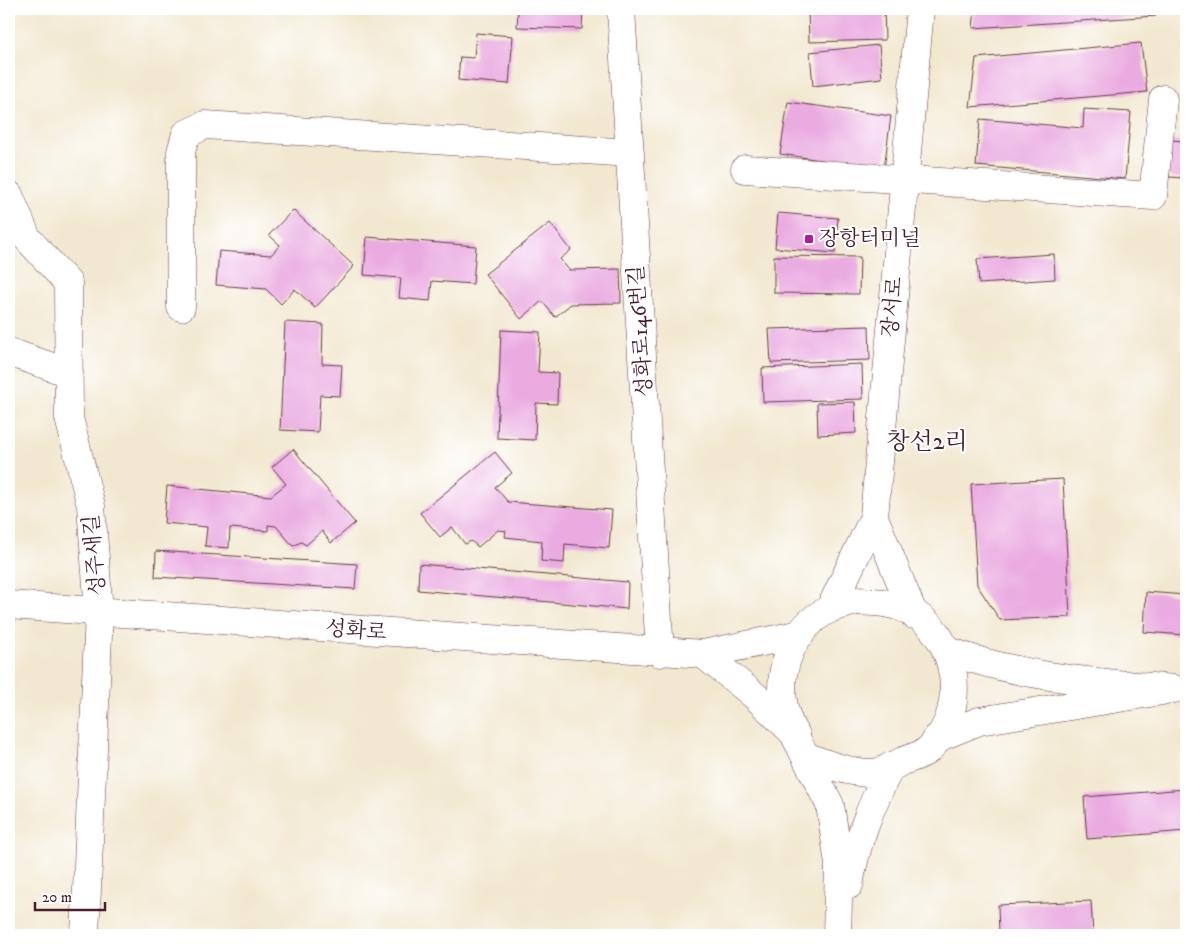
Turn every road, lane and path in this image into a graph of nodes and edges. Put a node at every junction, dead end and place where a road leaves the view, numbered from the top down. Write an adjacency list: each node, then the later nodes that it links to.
1 (621, 9): 4 (street, 성화로146번길)
2 (920, 9): 6 (street, 장서로)
3 (1163, 99): 6 (street)
4 (630, 153): 8 (street); 18 (street, 성화로146번길)
5 (745, 169): 6 (street)
6 (904, 179): 11 (street, 장서로)
7 (9, 196): 10 (street, 성주새길)
8 (181, 307)
9 (9, 352): 10 (street)
10 (69, 373): 14 (street, 성주새길)
11 (874, 516): 13 (street); 15 (street)
12 (9, 605): 14 (street, 성화로)
13 (830, 609): 15 (street); 16 (street)
14 (100, 612): 18 (street, 성화로); 24 (street, 성주새길)
15 (914, 615): 17 (street)
16 (801, 634): 19 (street, 성화로); 22 (street)
17 (946, 650): 20 (street); 21 (street)
18 (660, 652): 19 (street, 성화로)
19 (703, 654): 22 (street)
20 (1180, 690): 21 (street)
21 (937, 738): 23 (street)
22 (801, 746): 23 (street); 25 (street)
23 (891, 766): 25 (street)
24 (85, 935)
25 (838, 935)

